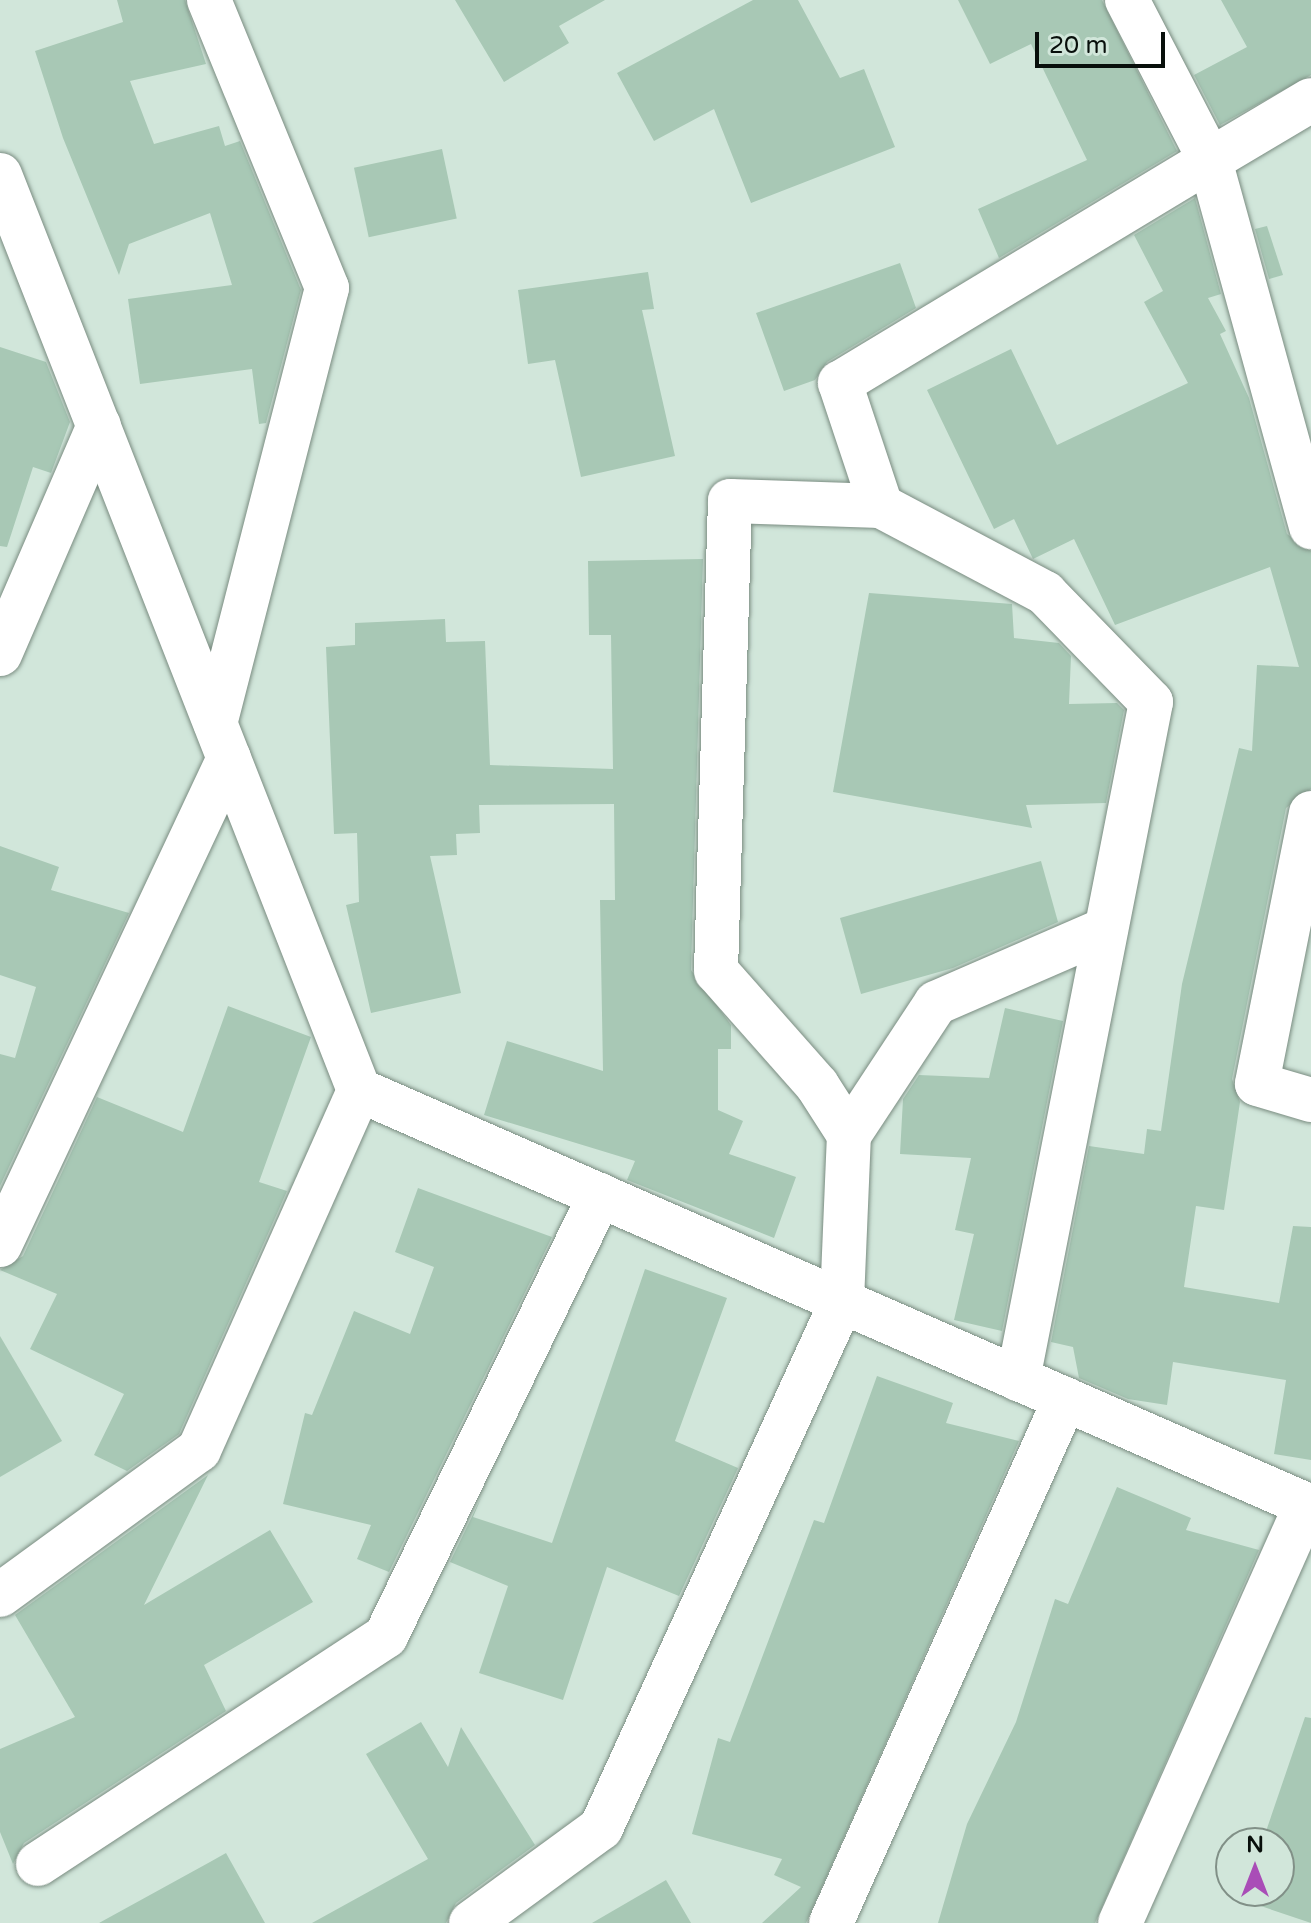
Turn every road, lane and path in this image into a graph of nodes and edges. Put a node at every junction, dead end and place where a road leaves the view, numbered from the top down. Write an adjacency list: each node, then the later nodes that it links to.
1 (209, 0): 10 (street)
2 (1127, 0): 4 (street)
3 (1311, 100): 4 (street)
4 (1210, 160): 7 (street); 8 (street)
5 (0, 175): 6 (street)
6 (99, 425): 9 (street); 10 (street)
7 (881, 506): 12 (street); 15 (street)
8 (1311, 527)
9 (0, 654)
10 (222, 741): 13 (street); 17 (street)
11 (1311, 813): 14 (street)
12 (1106, 929): 15 (street); 19 (street)
13 (359, 1090): 16 (street); 22 (street)
14 (1311, 1100)
15 (849, 1135): 18 (street)
16 (600, 1195): 18 (street); 23 (street)
17 (0, 1245)
18 (842, 1301): 19 (street); 24 (street)
19 (1018, 1379): 20 (street)
20 (1065, 1399): 21 (street); 25 (street)
21 (1308, 1506): 26 (street)
22 (0, 1595)
23 (38, 1864)
24 (471, 1923)
25 (831, 1923)
26 (1120, 1923)

